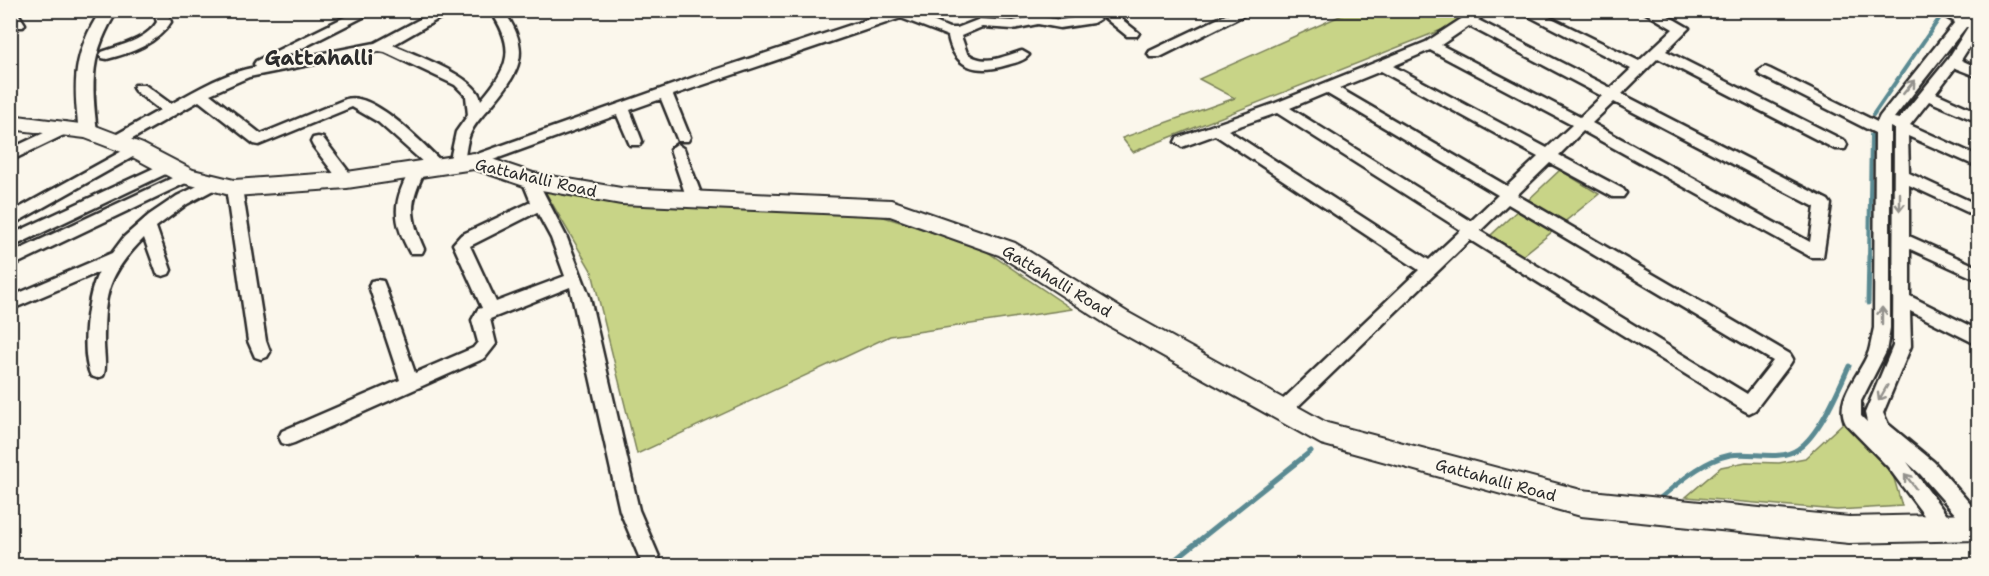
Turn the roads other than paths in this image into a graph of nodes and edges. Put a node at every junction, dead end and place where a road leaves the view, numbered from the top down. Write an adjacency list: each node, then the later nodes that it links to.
1 (110, 10): 46 (street)
2 (159, 10): 22 (street)
3 (371, 10): 28 (street)
4 (448, 10): 19 (street)
5 (496, 10): 39 (street)
6 (1248, 10): 21 (street)
7 (1485, 10): 14 (street)
8 (1523, 10): 26 (street)
9 (1647, 10): 20 (street)
10 (1939, 10): 15 (street)
11 (908, 12): 13 (street); 16 (street)
12 (1097, 15): 16 (street); 17 (street)
13 (879, 16): 32 (street)
14 (1469, 21): 18 (street); 35 (street)
15 (1973, 21): 24 (street); 43 (street, one-way to 15)
16 (954, 33): 23 (street)
17 (1132, 33)
18 (1431, 45): 25 (street); 42 (street)
19 (379, 47): 28 (street); 39 (street)
20 (1658, 52): 26 (street); 51 (street)
21 (1155, 54)
22 (106, 55)
23 (1022, 55)
24 (1953, 62): 29 (street); 34 (street)
25 (1381, 65): 30 (street); 52 (street)
26 (1641, 68): 35 (street)
27 (1765, 72): 43 (street)
28 (246, 73): 33 (street)
29 (1978, 73)
30 (1328, 87): 36 (street); 62 (street)
31 (140, 88): 38 (street)
32 (665, 92): 37 (street); 63 (street)
33 (200, 94): 38 (street); 55 (street)
34 (1926, 94): 40 (street); 44 (street)
35 (1612, 95): 42 (street); 42 (street)
36 (1278, 106): 45 (street); 68 (street)
37 (622, 108): 47 (street); 55 (street)
38 (170, 110): 50 (street)
39 (475, 115): 55 (street)
40 (1978, 117)
41 (10, 122): 46 (main road, Gattahalli Road)
42 (1582, 124): 52 (street)
43 (1884, 125): 44 (street); 89 (street, one-way to 43)
44 (1901, 126): 54 (street); 57 (street)
45 (1216, 129): 49 (street); 75 (street)
46 (76, 130): 50 (main road, Gattahalli Road); 53 (street)
47 (635, 141)
48 (318, 142): 58 (street)
49 (1182, 142)
50 (125, 146): 56 (main road, Gattahalli Road); 66 (street)
51 (1840, 146)
52 (1548, 155): 61 (street); 62 (street)
53 (10, 156)
54 (1978, 162)
55 (447, 165): 58 (main road, Gattahalli Road); 59 (main road, Gattahalli Road); 71 (street)
56 (178, 171): 60 (main road, Gattahalli Road); 70 (street); 73 (street)
57 (1900, 175): 65 (street); 69 (street, one-way to 69)
58 (347, 180): 60 (main road, Gattahalli Road)
59 (530, 180): 63 (main road, Gattahalli Road); 64 (street)
60 (223, 186): 67 (street); 83 (street)
61 (1618, 193)
62 (1508, 195): 68 (street); 68 (street)
63 (695, 199): 86 (main road, Gattahalli Road)
64 (540, 204): 77 (street); 81 (street)
65 (1978, 211)
66 (10, 220)
67 (147, 225): 72 (street); 74 (street)
68 (1471, 231): 75 (street)
69 (1900, 238): 76 (street); 79 (street)
70 (10, 242)
71 (416, 249)
72 (116, 258): 80 (street); 84 (street)
73 (10, 261)
74 (163, 270)
75 (1431, 270): 86 (street)
76 (1978, 274)
77 (574, 279): 81 (street); 90 (street)
78 (377, 286): 85 (street)
79 (1903, 300): 82 (street); 88 (street, one-way to 88)
80 (10, 304)
81 (491, 309): 85 (street)
82 (1978, 339)
83 (261, 352)
84 (97, 370)
85 (410, 384): 87 (street)
86 (1282, 411): 89 (main road, Gattahalli Road)
87 (288, 437)
88 (1978, 526): 89 (main road, Gattahalli Road)
89 (1945, 528)
90 (653, 566)

